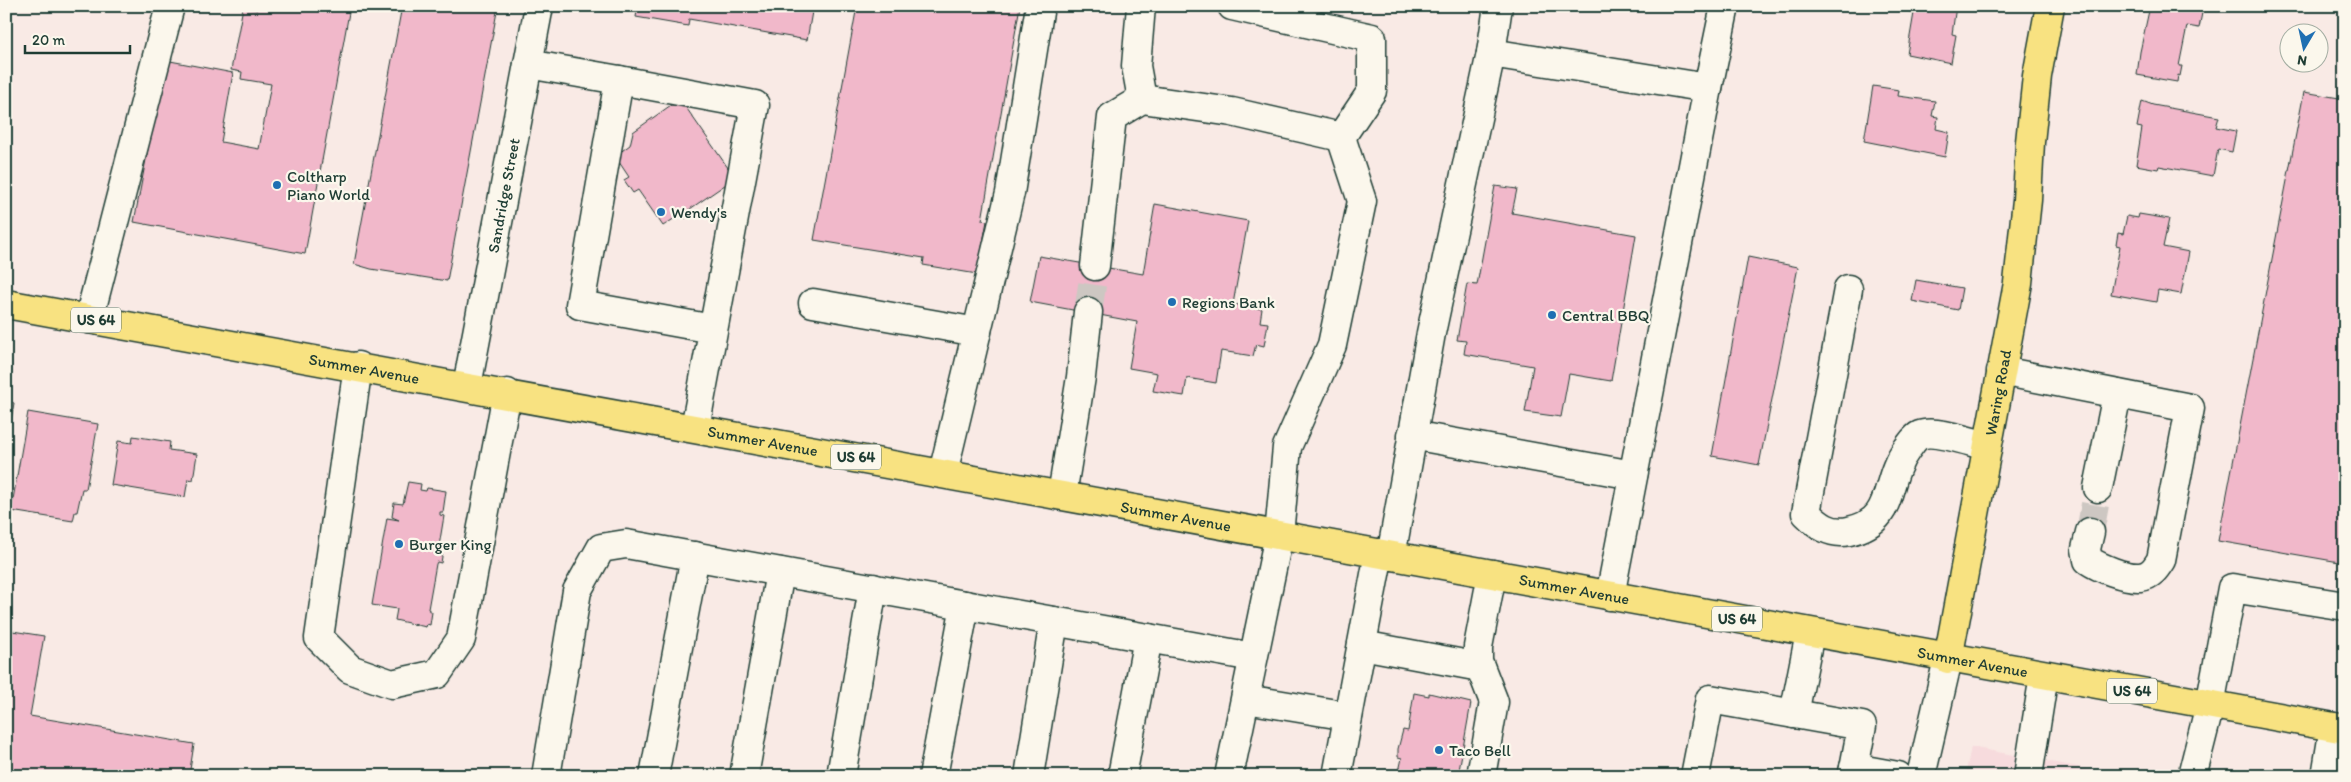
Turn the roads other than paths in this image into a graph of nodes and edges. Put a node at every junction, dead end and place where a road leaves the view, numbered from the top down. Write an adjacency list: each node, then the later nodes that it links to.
1 (170, 6): 20 (street)
2 (539, 6): 10 (street, Sandridge Street)
3 (1040, 6): 22 (street)
4 (1142, 6): 13 (street)
5 (1232, 6): 14 (street)
6 (1498, 6): 9 (street)
7 (1725, 6): 12 (street)
8 (2050, 6): 24 (main road, Waring Road)
9 (1491, 53): 12 (street); 29 (street)
10 (528, 64): 11 (street); 25 (street, Sandridge Street)
11 (619, 80): 21 (street); 21 (street)
12 (1708, 88): 32 (street)
13 (1142, 99): 14 (street); 15 (street)
14 (1341, 137): 36 (street)
15 (1095, 266)
16 (1848, 289): 30 (street)
17 (813, 303): 22 (street)
18 (6, 304): 20 (main road, Summer Avenue / US 64)
19 (1088, 312): 34 (street)
20 (89, 319): 23 (main road, Summer Avenue / US 64)
21 (713, 329): 28 (street)
22 (977, 332): 31 (street)
23 (358, 366): 25 (main road, Summer Avenue / US 64); 26 (street)
24 (2001, 371): 27 (street); 30 (main road, Waring Road)
25 (467, 386): 26 (main road, Summer Avenue / US 64)
26 (507, 393): 28 (main road, Summer Avenue / US 64)
27 (2117, 394): 33 (street); 35 (street)
28 (695, 428): 31 (main road, Summer Avenue / US 64)
29 (1412, 435): 32 (street); 37 (street)
30 (1987, 446): 50 (main road, Waring Road)
31 (943, 474): 34 (main road, Summer Avenue / US 64)
32 (1633, 475): 42 (street)
33 (2098, 488)
34 (1062, 495): 36 (main road, Summer Avenue / US 64)
35 (2090, 532)
36 (1279, 535): 37 (main road, Summer Avenue / US 64); 49 (street)
37 (1385, 554): 40 (main road, Summer Avenue / US 64); 48 (street)
38 (695, 556): 39 (street); 59 (street); 60 (street)
39 (780, 572): 41 (street); 61 (street)
40 (1492, 574): 42 (main road, Summer Avenue / US 64); 51 (street)
41 (873, 588): 43 (street); 62 (street)
42 (1610, 596): 46 (main road, Summer Avenue / US 64)
43 (965, 605): 45 (street); 63 (street)
44 (2345, 606): 54 (street)
45 (1054, 621): 47 (street); 64 (street)
46 (1810, 632): 50 (main road, Summer Avenue / US 64); 55 (street)
47 (1148, 638): 49 (street); 65 (street)
48 (1362, 645): 51 (street); 56 (street)
49 (1253, 657): 53 (street)
50 (1948, 658): 52 (main road, Summer Avenue / US 64); 71 (street, Waring Road)
51 (1480, 667): 68 (street)
52 (2044, 675): 54 (main road, Summer Avenue / US 64); 72 (street)
53 (1246, 699): 56 (street); 66 (street)
54 (2210, 705): 57 (main road, Summer Avenue / US 64); 73 (street)
55 (1794, 714): 58 (street); 69 (street)
56 (1348, 716): 67 (street)
57 (2340, 728): 74 (street)
58 (1853, 772): 70 (street)
59 (546, 776)
60 (654, 776)
61 (744, 776)
62 (841, 776)
63 (933, 776)
64 (1029, 776)
65 (1122, 776)
66 (1229, 776)
67 (1337, 776)
68 (1481, 776)
69 (1695, 776)
70 (1898, 776)
71 (1921, 776)
72 (2028, 776)
73 (2192, 776)
74 (2326, 776)

